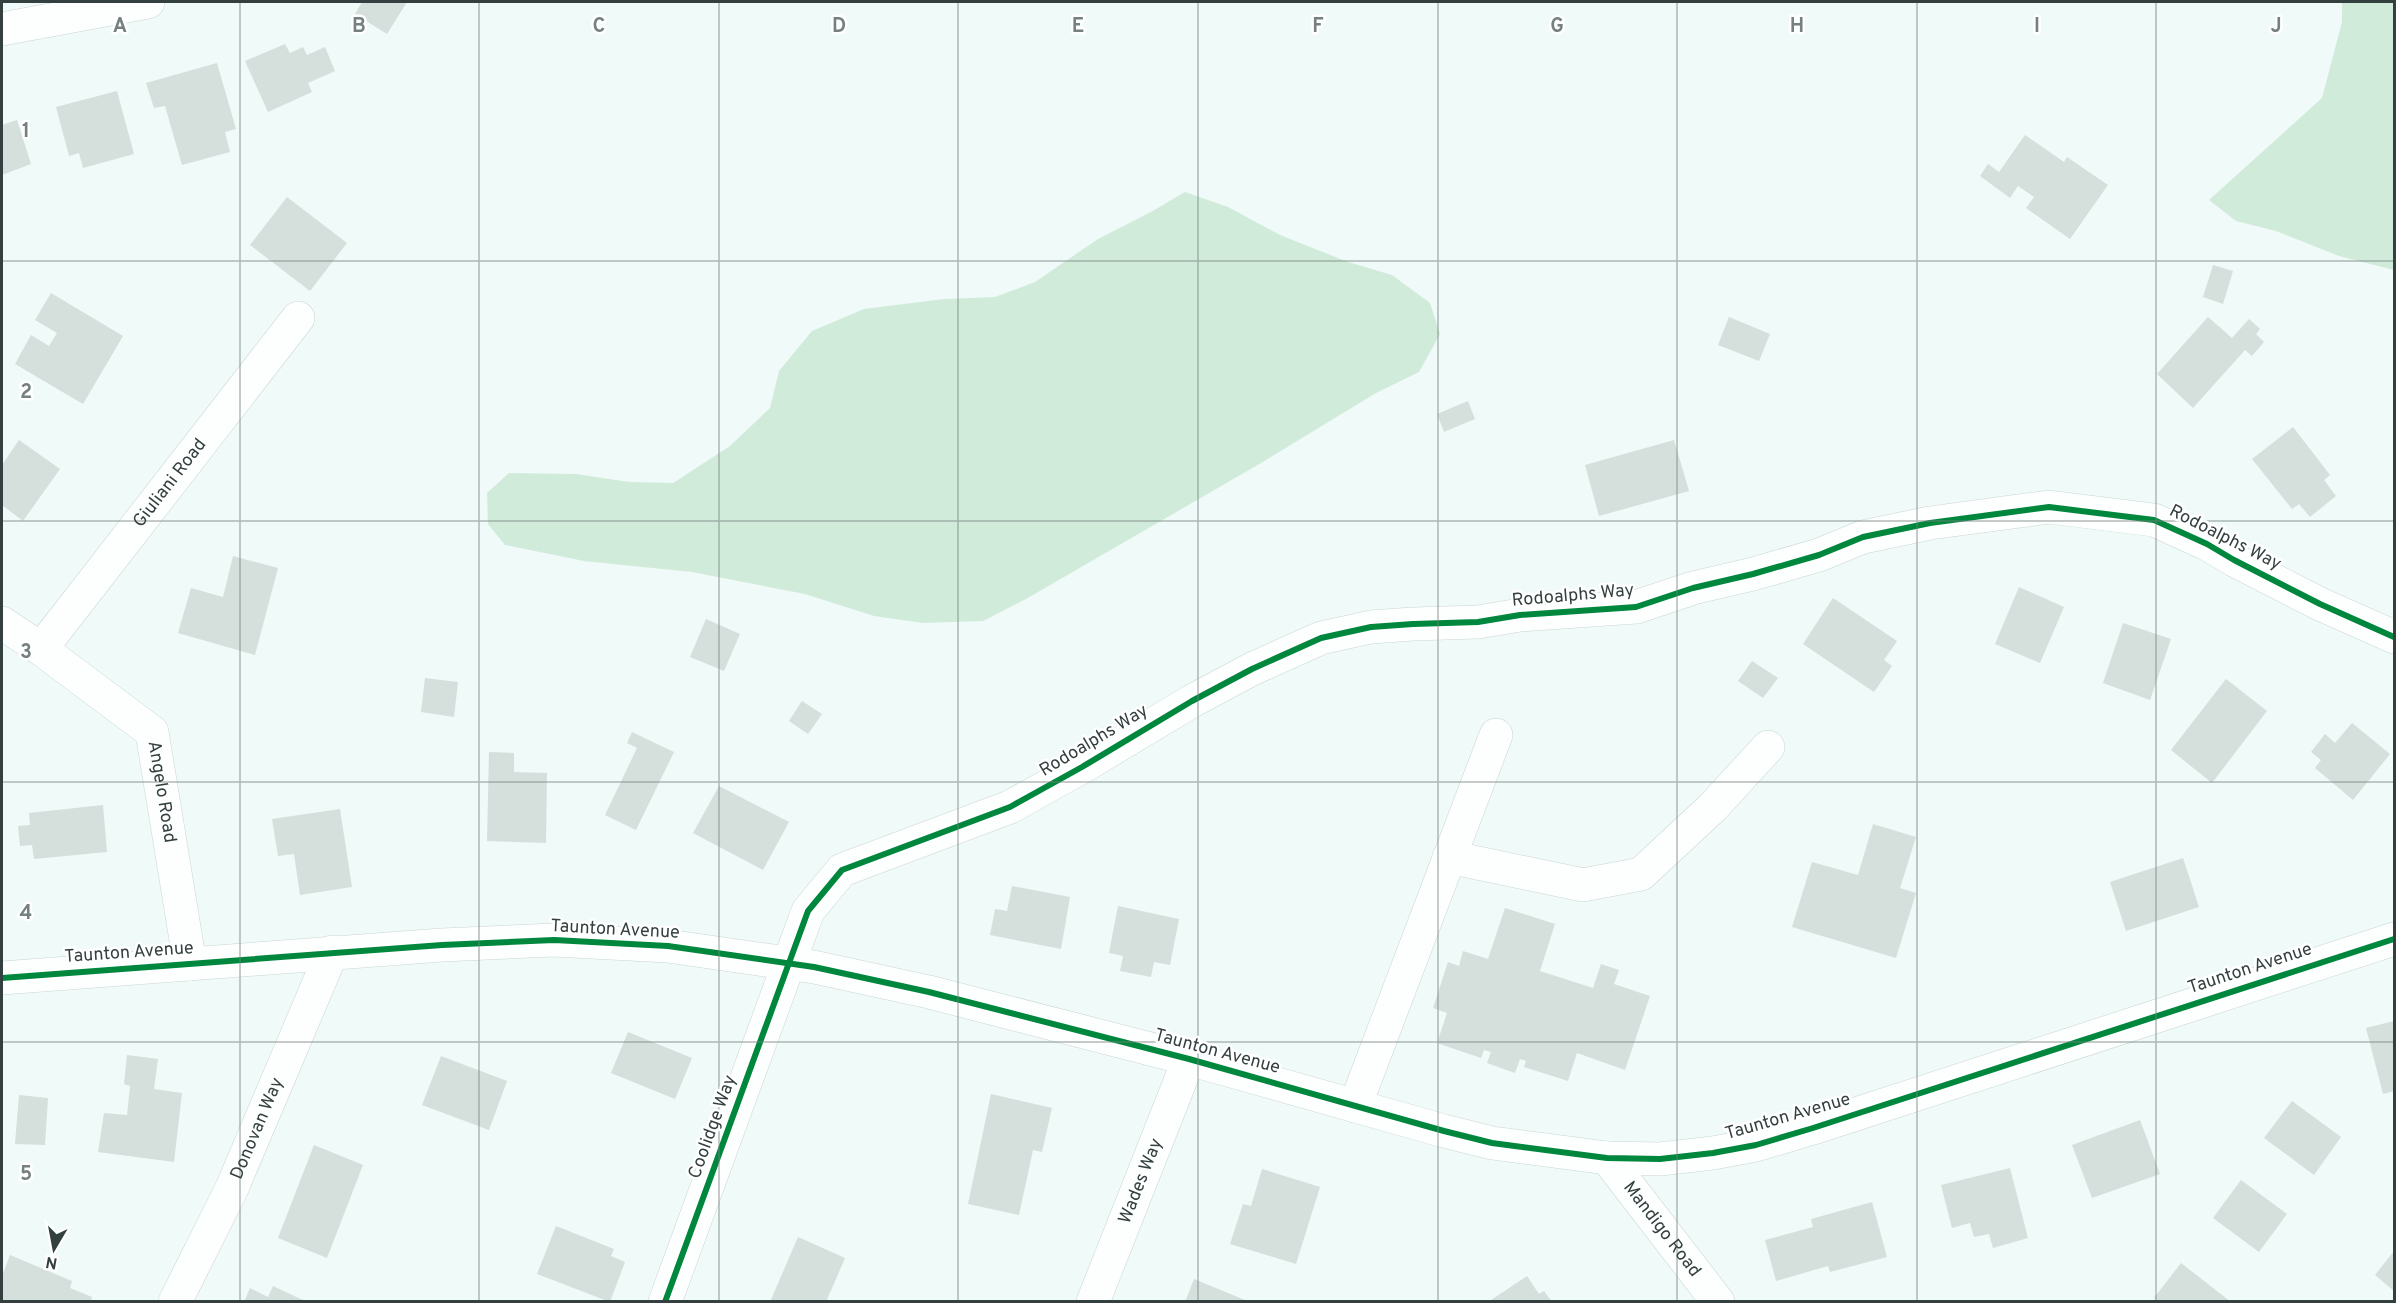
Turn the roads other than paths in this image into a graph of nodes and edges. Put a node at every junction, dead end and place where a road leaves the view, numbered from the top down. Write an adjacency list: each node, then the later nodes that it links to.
1 (148, 2): 2 (street)
2 (2, 28)
3 (298, 318): 6 (street, Giuliani Road)
4 (2, 623): 6 (street, Angelo Road)
5 (2394, 637): 12 (street, Rodoalphs Way)
6 (41, 649): 13 (street, Angelo Road)
7 (1496, 735): 9 (street)
8 (1768, 747): 9 (street)
9 (1449, 858): 16 (street)
10 (2394, 939): 17 (street, Taunton Avenue)
11 (332, 952): 12 (street, Taunton Avenue); 13 (street, Taunton Avenue); 18 (street, Donovan Way)
12 (789, 963): 15 (street, Taunton Avenue); 19 (street, Coolidge Way)
13 (190, 964): 14 (street, Taunton Avenue)
14 (2, 978)
15 (1189, 1059): 16 (street, Taunton Avenue); 20 (street, Wades Way)
16 (1355, 1106): 17 (street, Taunton Avenue)
17 (1607, 1158): 21 (street, Mandigo Road)
18 (175, 1302)
19 (665, 1302)
20 (1093, 1302)
21 (1718, 1302)

